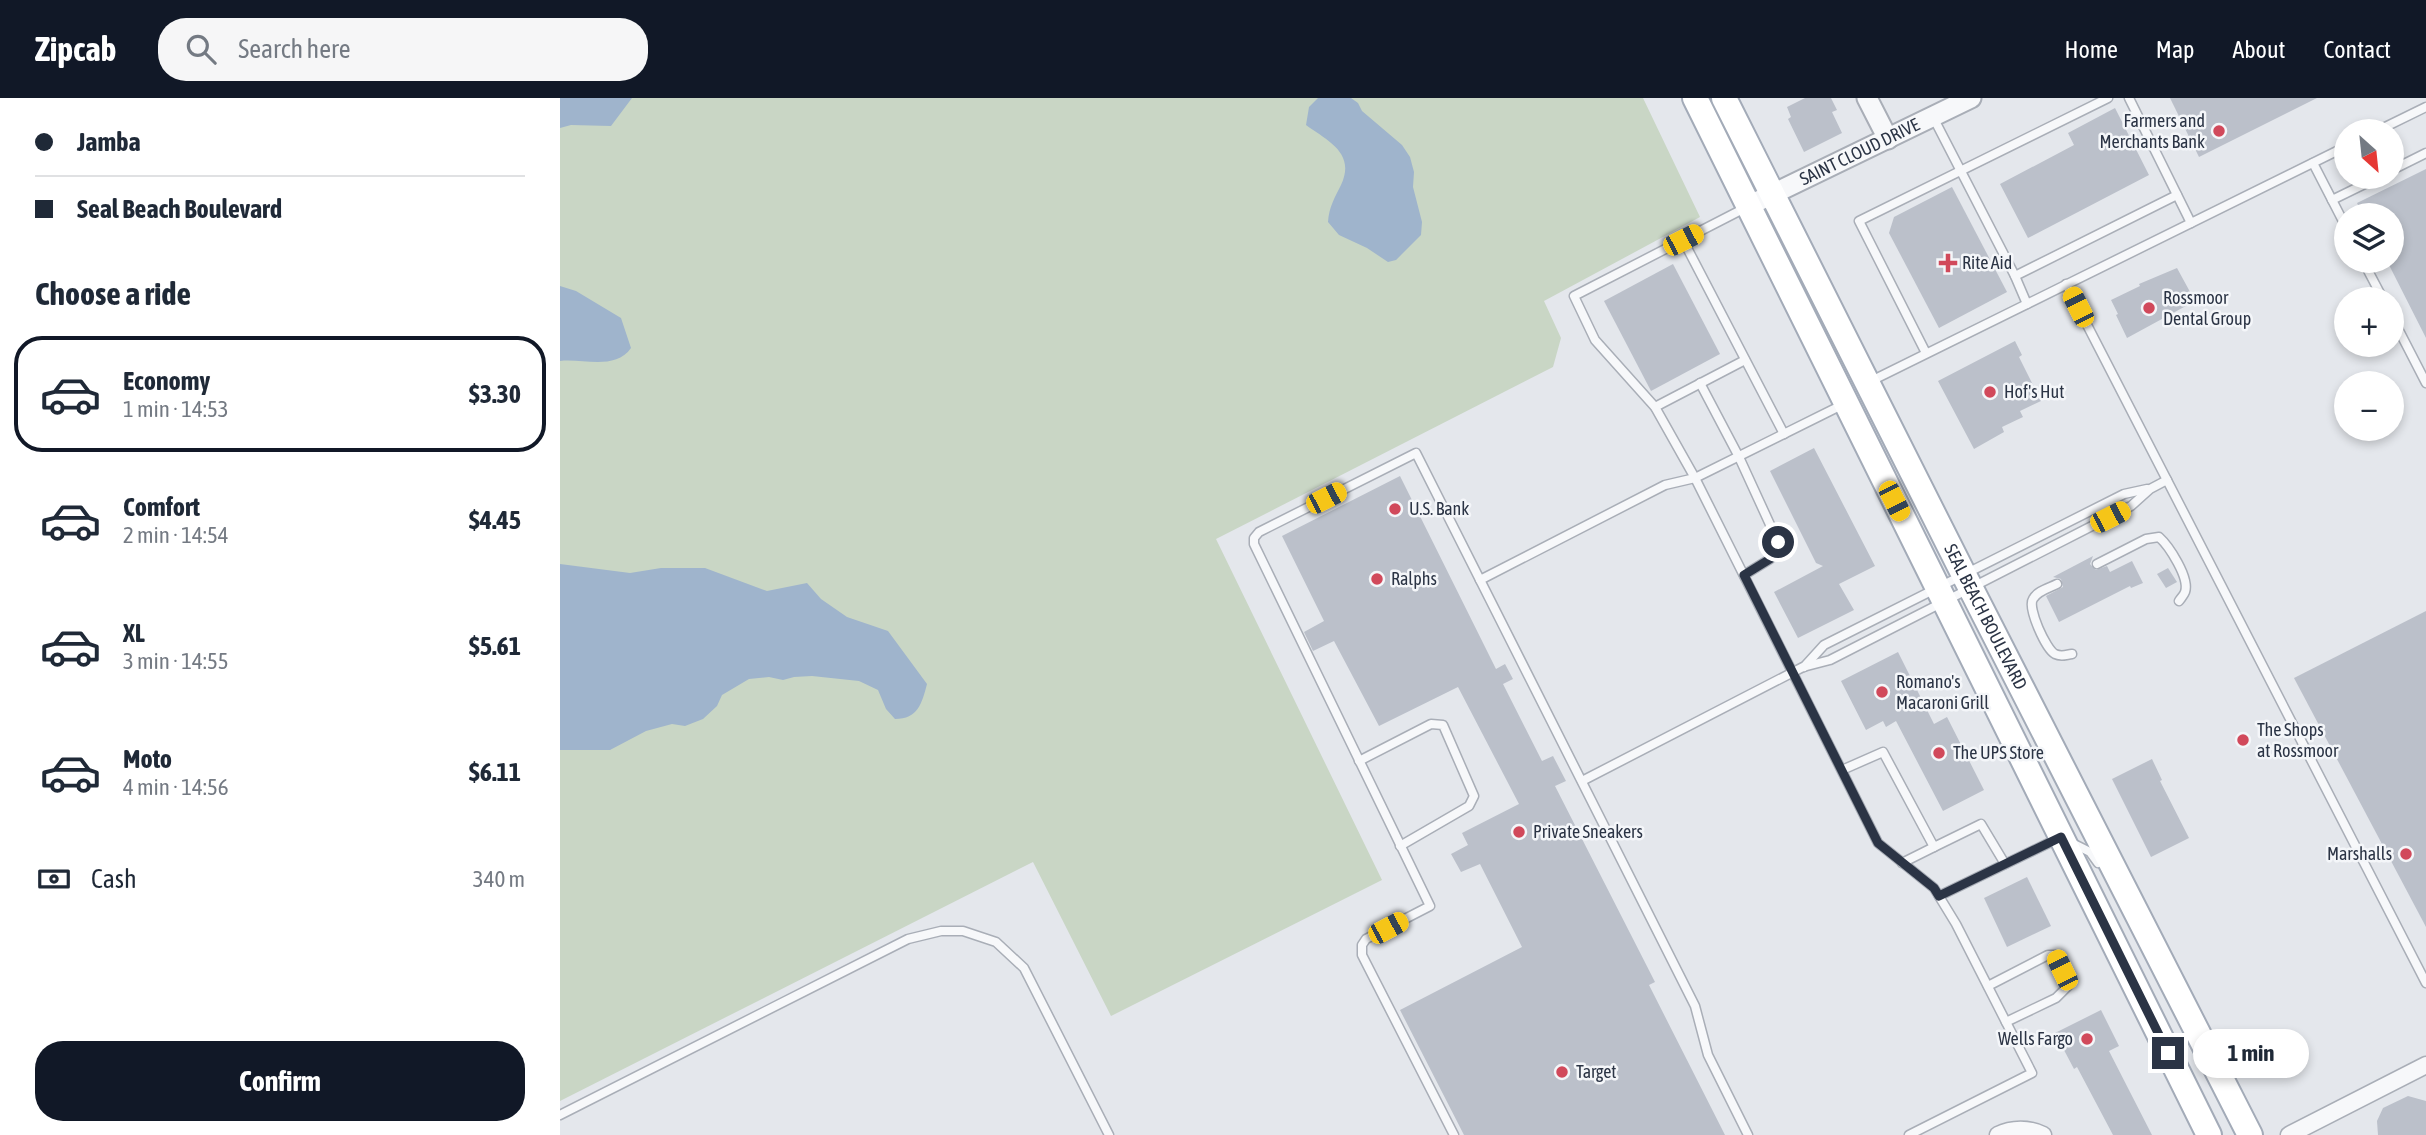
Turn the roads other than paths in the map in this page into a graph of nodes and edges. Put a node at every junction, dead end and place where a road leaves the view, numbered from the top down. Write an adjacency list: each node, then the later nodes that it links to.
1 (1695, 98): 21 (main road, SEAL BEACH BOULEVARD)
2 (1724, 98): 18 (main road, SEAL BEACH BOULEVARD)
3 (1867, 98): 10 (street)
4 (1971, 98): 8 (street, SAINT CLOUD DRIVE)
5 (2108, 98): 15 (lane)
6 (2129, 98): 17 (lane)
7 (2426, 107): 9 (lane)
8 (1933, 117): 10 (street, SAINT CLOUD DRIVE); 15 (lane)
9 (2401, 119)
10 (1888, 139): 18 (street, SAINT CLOUD DRIVE)
11 (2334, 152): 13 (lane)
12 (2426, 153): 14 (lane)
13 (2313, 163): 19 (lane); 22 (lane)
14 (2404, 164)
15 (1960, 170): 24 (lane); 28 (lane)
16 (2354, 189): 19 (lane)
17 (2178, 195): 22 (lane); 24 (lane)
18 (1772, 196): 21 (street, SAINT CLOUD DRIVE); 31 (main road, SEAL BEACH BOULEVARD)
19 (2332, 200): 20 (lane)
20 (2334, 204)
21 (1748, 206): 23 (lane); 33 (main road, SEAL BEACH BOULEVARD)
22 (2191, 223): 25 (lane)
23 (1683, 240): 29 (lane); 34 (lane)
24 (2015, 276): 26 (lane)
25 (2066, 284): 26 (lane); 38 (lane)
26 (2026, 304): 28 (lane)
27 (2404, 340): 32 (lane)
28 (1926, 354): 31 (lane)
29 (1745, 360): 30 (lane); 35 (lane)
30 (1700, 383): 34 (lane); 36 (lane)
31 (1867, 383): 43 (main road, SEAL BEACH BOULEVARD)
32 (2426, 383)
33 (1845, 404): 35 (lane); 45 (main road, SEAL BEACH BOULEVARD)
34 (1655, 407): 37 (lane)
35 (1784, 434): 36 (lane)
36 (1739, 457): 37 (lane); 41 (lane)
37 (1695, 478): 41 (lane); 42 (lane)
38 (2167, 480): 39 (lane); 60 (lane)
39 (2150, 489): 43 (lane); 43 (lane)
40 (2097, 564): 46 (lane)
41 (1744, 575): 49 (lane)
42 (1480, 580): 50 (lane); 52 (lane)
43 (1967, 582): 45 (lane); 45 (lane); 72 (main road, SEAL BEACH BOULEVARD)
44 (2057, 584): 47 (lane)
45 (1941, 596): 48 (lane); 48 (lane); 53 (main road, SEAL BEACH BOULEVARD)
46 (2179, 601)
47 (2072, 654)
48 (1803, 667): 49 (lane)
49 (1794, 672): 51 (lane); 52 (lane)
50 (1359, 761): 54 (lane); 54 (lane)
51 (1842, 771): 55 (lane); 56 (lane)
52 (1582, 781): 67 (lane)
53 (2061, 837): 57 (lane); 58 (lane); 71 (main road, SEAL BEACH BOULEVARD)
54 (1400, 846): 66 (lane)
55 (1934, 847): 56 (lane); 57 (lane)
56 (1902, 863): 59 (lane)
57 (2005, 864): 59 (lane)
58 (2100, 867)
59 (1939, 896): 61 (lane)
60 (2426, 983)
61 (1988, 986): 62 (lane); 62 (lane)
62 (2006, 1022): 68 (lane)
63 (2426, 1065): 73 (street)
64 (560, 1115): 65 (lane)
65 (1109, 1135)
66 (1454, 1135)
67 (1748, 1135)
68 (1909, 1135)
69 (1998, 1135): 70 (street)
70 (2043, 1135)
71 (2209, 1135)
72 (2250, 1135)
73 (2289, 1135)

